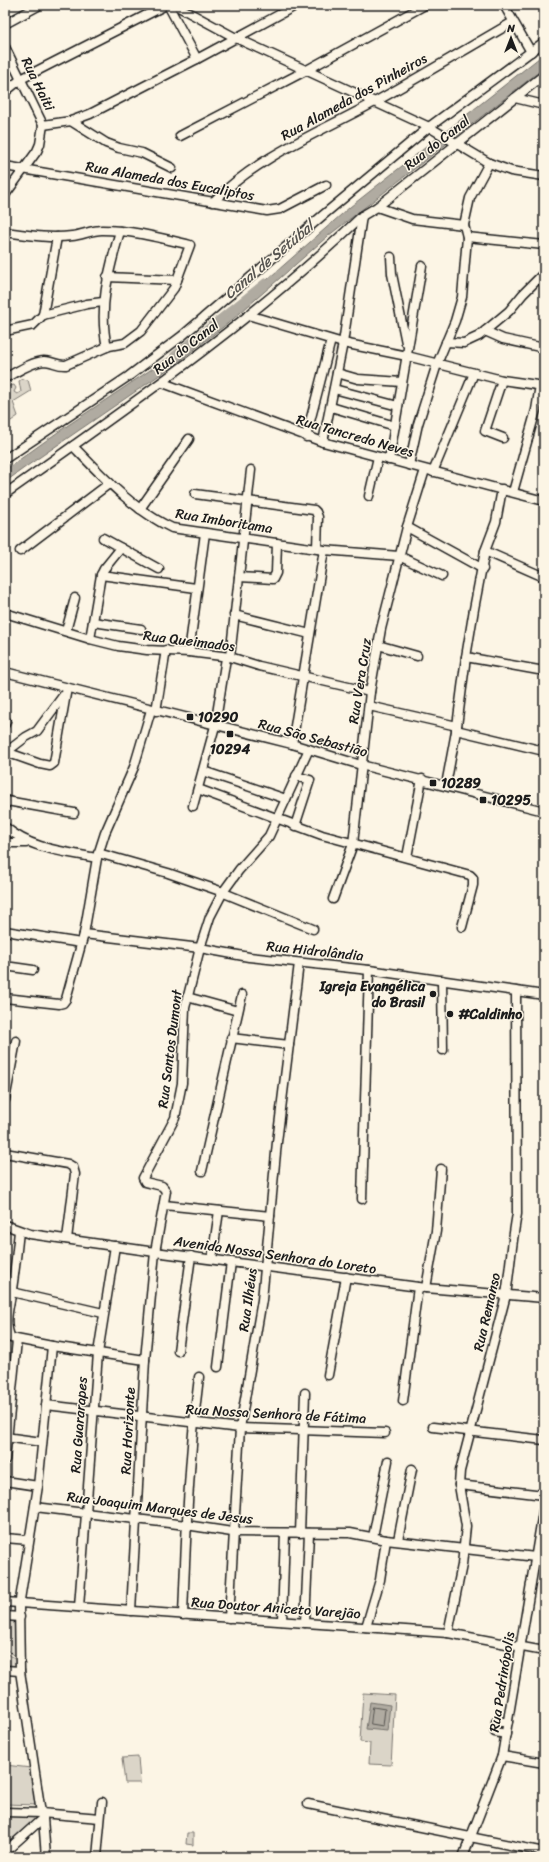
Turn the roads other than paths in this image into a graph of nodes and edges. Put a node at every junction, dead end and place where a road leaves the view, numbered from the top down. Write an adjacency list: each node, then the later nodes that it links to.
1 (40, 5): 8 (street)
2 (167, 5): 13 (street); 16 (street)
3 (175, 5): 9 (street)
4 (297, 5): 9 (street)
5 (425, 5): 14 (street)
6 (504, 5): 7 (street)
7 (513, 22): 12 (street); 19 (street, Rua Alameda dos Pinheiros)
8 (5, 24)
9 (236, 38): 13 (street); 14 (street)
10 (544, 42): 12 (street, Rua do Canal)
11 (6, 50): 16 (street, Rua Haiti)
12 (531, 52): 23 (street, Rua do Canal)
13 (198, 59): 21 (street)
14 (305, 71): 19 (street); 24 (street)
15 (544, 75): 18 (street, Rua do Canal)
16 (21, 80): 17 (street); 22 (street, Rua Haiti)
17 (5, 92)
18 (515, 98): 20 (street); 25 (street, Rua do Canal)
19 (374, 103): 23 (street); 33 (street, Rua Alameda dos Pinheiros)
20 (544, 105)
21 (71, 121): 22 (street); 28 (street)
22 (43, 125): 29 (street, Rua Haiti)
23 (429, 127): 25 (street); 76 (street, Rua do Canal)
24 (180, 136)
25 (454, 142): 26 (street); 34 (street, Rua do Canal)
26 (489, 163): 30 (street); 36 (street)
27 (5, 166): 29 (street, Rua Alameda dos Eucaliptos)
28 (172, 168)
29 (24, 170): 32 (street, Rua Haiti); 33 (street, Rua Alameda dos Eucaliptos)
30 (544, 176)
31 (326, 185): 33 (street, Rua Alameda dos Eucaliptos)
32 (5, 195)
33 (213, 202)
34 (377, 207): 35 (street, Rua do Canal); 36 (street)
35 (362, 216): 48 (street, Rua do Canal); 54 (street)
36 (464, 225): 40 (street)
37 (120, 231): 39 (street); 45 (street); 46 (street)
38 (5, 232): 39 (street)
39 (56, 237): 49 (street)
40 (467, 237): 41 (street); 53 (street)
41 (544, 245)
42 (391, 257): 57 (street)
43 (422, 266): 57 (street)
44 (544, 273): 51 (street)
45 (107, 277): 46 (street); 47 (street)
46 (177, 280): 55 (street)
47 (104, 302): 49 (street); 55 (street)
48 (248, 315): 52 (street); 64 (street, Rua do Canal)
49 (43, 316): 50 (street)
50 (5, 331)
51 (485, 331): 53 (street); 56 (street)
52 (331, 340): 54 (street); 70 (street)
53 (446, 342): 58 (street)
54 (343, 343): 57 (street); 59 (street)
55 (106, 347): 61 (street)
56 (544, 348)
57 (407, 352): 58 (street); 63 (street)
58 (437, 364): 60 (street); 78 (street)
59 (337, 373): 63 (street); 66 (street)
60 (474, 373): 62 (street); 80 (street, Rua Vera Cruz)
61 (5, 378)
62 (502, 380): 65 (street); 71 (street)
63 (402, 382): 67 (street)
64 (163, 383): 70 (street, Rua Tancredo Neves); 74 (street, Rua do Canal)
65 (542, 385): 83 (street)
66 (334, 389): 67 (street); 68 (street)
67 (398, 406): 69 (street)
68 (331, 407): 69 (street); 73 (street)
69 (395, 426): 77 (street)
70 (306, 437): 73 (street, Rua Tancredo Neves)
71 (503, 438)
72 (189, 439): 89 (street)
73 (323, 442): 75 (street, Rua Tancredo Neves)
74 (73, 446): 81 (street, Rua Imboritama); 84 (street, Rua do Canal)
75 (378, 457): 77 (street, Rua Tancredo Neves); 86 (street)
76 (5, 459)
77 (389, 460): 78 (street, Rua Tancredo Neves)
78 (409, 465): 80 (street, Rua Tancredo Neves)
79 (251, 470): 87 (street)
80 (429, 471): 82 (street, Rua Tancredo Neves); 90 (street, Rua Vera Cruz)
81 (110, 483): 89 (street, Rua Imboritama); 97 (street)
82 (502, 490): 83 (street, Rua Tancredo Neves); 98 (street)
83 (513, 492): 88 (street, Rua Tancredo Neves)
84 (5, 494)
85 (195, 494): 87 (street)
86 (369, 496)
87 (248, 500): 93 (street); 96 (street)
88 (544, 501)
89 (140, 509): 91 (street, Rua Imboritama)
90 (407, 527): 99 (street, Rua Vera Cruz); 101 (street)
91 (205, 534): 93 (street, Rua Imboritama); 106 (street)
92 (103, 538): 95 (street)
93 (242, 538): 94 (street, Rua Imboritama); 105 (street)
94 (277, 543): 96 (street, Rua Imboritama); 105 (street)
95 (121, 548): 100 (street); 102 (street)
96 (320, 549): 99 (street, Rua Imboritama); 113 (street)
97 (20, 551)
98 (485, 551): 101 (street); 104 (street)
99 (399, 556): 103 (street); 115 (street, Rua Vera Cruz)
100 (159, 569)
101 (483, 569): 119 (street)
102 (101, 575): 106 (street); 110 (street)
103 (442, 576)
104 (544, 577)
105 (239, 578): 109 (street)
106 (196, 588): 117 (street)
107 (75, 598): 112 (street)
108 (5, 613): 112 (street, Rua Queimados)
109 (234, 615): 113 (street); 120 (street)
110 (93, 622): 111 (street); 114 (street)
111 (141, 629)
112 (66, 631): 114 (street, Rua Queimados)
113 (310, 634): 123 (street)
114 (90, 640): 116 (street, Rua Queimados)
115 (378, 645): 118 (street); 125 (street, Rua Vera Cruz)
116 (166, 650): 117 (street, Rua Queimados); 127 (street)
117 (189, 652): 120 (street, Rua Queimados)
118 (417, 656)
119 (466, 657): 121 (street); 129 (street)
120 (228, 658): 123 (street, Rua Queimados); 128 (street)
121 (544, 671)
122 (5, 672): 124 (street, Rua São Sebastião)
123 (303, 676): 125 (street, Rua Queimados); 130 (street)
124 (66, 691): 127 (street, Rua São Sebastião); 133 (street); 133 (street)
125 (370, 692): 126 (street, Rua Vera Cruz)
126 (369, 706): 129 (street); 134 (street, Rua Vera Cruz)
127 (154, 710): 128 (street, Rua São Sebastião); 151 (street)
128 (215, 726): 130 (street, Rua São Sebastião); 135 (street)
129 (457, 728): 132 (street); 138 (street)
130 (292, 744): 131 (street, Rua São Sebastião)
131 (310, 749): 134 (street, Rua São Sebastião); 136 (street, Rua Santos Dumont)
132 (544, 751)
133 (6, 753)
134 (361, 765): 137 (street, Rua São Sebastião); 150 (street, Rua Vera Cruz)
135 (203, 771): 139 (street); 140 (street)
136 (296, 776): 140 (street, Rua Santos Dumont); 146 (street)
137 (422, 779): 138 (street, Rua São Sebastião); 152 (street)
138 (446, 785): 143 (street, Rua São Sebastião)
139 (198, 789): 142 (street); 145 (street)
140 (286, 799): 145 (street, Rua Santos Dumont)
141 (5, 805): 144 (street)
142 (193, 806)
143 (544, 811)
144 (74, 813)
145 (278, 818): 146 (street); 153 (street, Rua Santos Dumont)
146 (295, 826): 150 (street)
147 (5, 827): 149 (street)
148 (5, 843): 149 (street)
149 (29, 843): 151 (street)
150 (352, 844): 152 (street); 154 (street, Rua Vera Cruz)
151 (97, 855): 153 (street); 158 (street)
152 (407, 857): 155 (street)
153 (223, 892): 156 (street); 160 (street, Rua Santos Dumont)
154 (333, 899)
155 (462, 927)
156 (313, 929)
157 (5, 931): 159 (street)
158 (84, 934): 159 (street); 160 (street, Rua Hidrolândia)
159 (81, 943): 169 (street)
160 (200, 948): 161 (street, Rua Hidrolândia); 170 (street, Rua Santos Dumont)
161 (300, 963): 164 (street, Rua Hidrolândia); 174 (street, Rua Ilhéus)
162 (5, 966): 163 (street)
163 (33, 970)
164 (369, 970): 165 (street, Rua Hidrolândia); 181 (street)
165 (442, 980): 166 (street, Rua Hidrolândia); 175 (street)
166 (516, 991): 168 (street, Rua Hidrolândia); 197 (street, Rua Remanso)
167 (242, 995): 171 (street)
168 (544, 995)
169 (5, 998)
170 (187, 998): 171 (street); 180 (street, Rua Santos Dumont)
171 (238, 1011): 172 (street)
172 (231, 1038): 174 (street); 179 (street)
173 (16, 1041): 176 (street)
174 (289, 1045): 184 (street, Rua Ilhéus)
175 (443, 1050)
176 (5, 1100)
177 (5, 1153): 187 (street)
178 (441, 1169): 195 (street)
179 (202, 1171)
180 (166, 1191): 182 (street, Rua Horizonte)
181 (362, 1199)
182 (164, 1205): 183 (street); 189 (street, Rua Horizonte)
183 (219, 1211): 184 (street); 191 (street)
184 (270, 1216): 193 (street, Rua Ilhéus)
185 (5, 1225): 186 (street, Avenida Nossa Senhora do Loreto)
186 (19, 1231): 187 (street, Avenida Nossa Senhora do Loreto); 196 (street)
187 (67, 1239): 188 (street, Avenida Nossa Senhora do Loreto)
188 (115, 1246): 189 (street, Avenida Nossa Senhora do Loreto); 200 (street, Rua Guararapes)
189 (155, 1252): 190 (street, Avenida Nossa Senhora do Loreto); 205 (street, Rua Horizonte)
190 (191, 1256): 191 (street, Avenida Nossa Senhora do Loreto); 203 (street)
191 (212, 1259): 192 (street, Avenida Nossa Senhora do Loreto)
192 (231, 1262): 193 (street, Avenida Nossa Senhora do Loreto); 206 (street)
193 (266, 1267): 194 (street, Avenida Nossa Senhora do Loreto); 216 (street, Rua Ilhéus)
194 (346, 1278): 195 (street, Avenida Nossa Senhora do Loreto); 207 (street)
195 (422, 1288): 197 (street, Avenida Nossa Senhora do Loreto); 210 (street)
196 (12, 1292): 199 (street); 200 (street)
197 (506, 1296): 198 (street, Avenida Nossa Senhora do Loreto); 218 (street, Rua Remanso)
198 (544, 1298)
199 (6, 1309): 201 (street)
200 (103, 1314): 204 (street, Rua Guararapes)
201 (18, 1340): 202 (street); 220 (street)
202 (52, 1346): 204 (street); 211 (street)
203 (178, 1351)
204 (98, 1353): 205 (street); 212 (street, Rua Guararapes)
205 (145, 1360): 213 (street, Rua Horizonte)
206 (218, 1367)
207 (328, 1375)
208 (199, 1377): 214 (street)
209 (305, 1393): 217 (street)
210 (403, 1401)
211 (46, 1405): 212 (street, Rua Nossa Senhora de Fátima); 222 (street)
212 (93, 1411): 213 (street, Rua Nossa Senhora de Fátima); 232 (street, Rua Guararapes)
213 (142, 1416): 214 (street, Rua Nossa Senhora de Fátima); 233 (street, Rua Horizonte)
214 (193, 1424): 216 (street, Rua Nossa Senhora de Fátima); 234 (street)
215 (433, 1427): 218 (street)
216 (240, 1428): 217 (street, Rua Nossa Senhora de Fátima); 235 (street, Rua Ilhéus)
217 (304, 1429): 219 (street, Rua Nossa Senhora de Fátima); 236 (street)
218 (470, 1431): 221 (street); 227 (street, Rua Remanso)
219 (385, 1433)
220 (6, 1437): 222 (street); 223 (street)
221 (544, 1440)
222 (42, 1442): 228 (street)
223 (5, 1460)
224 (388, 1461): 239 (street)
225 (412, 1469): 243 (street)
226 (5, 1481): 228 (street)
227 (459, 1485): 229 (street); 244 (street, Rua Remanso)
228 (38, 1486): 231 (street)
229 (544, 1496)
230 (544, 1506): 245 (street, Rua Pedrinópolis)
231 (35, 1507): 232 (street, Rua Joaquim Marques de Jesus); 241 (street)
232 (85, 1512): 233 (street, Rua Joaquim Marques de Jesus); 248 (street, Rua Guararapes)
233 (137, 1519): 234 (street, Rua Joaquim Marques de Jesus); 250 (street, Rua Horizonte)
234 (186, 1525): 235 (street, Rua Joaquim Marques de Jesus); 251 (street)
235 (232, 1532): 238 (street, Rua Joaquim Marques de Jesus); 253 (street, Rua Ilhéus)
236 (300, 1533): 237 (street, Rua Joaquim Marques de Jesus); 238 (street, Rua Joaquim Marques de Jesus)
237 (309, 1533): 239 (street, Rua Joaquim Marques de Jesus); 255 (street)
238 (285, 1534): 254 (street)
239 (373, 1537): 242 (street, Rua Joaquim Marques de Jesus)
240 (5, 1538): 241 (street)
241 (29, 1540): 249 (street)
242 (386, 1540): 243 (street, Rua Joaquim Marques de Jesus); 256 (street)
243 (398, 1540): 244 (street, Rua Joaquim Marques de Jesus)
244 (463, 1550): 245 (street, Rua Joaquim Marques de Jesus); 257 (street, Rua Remanso)
245 (534, 1557): 246 (street, Rua Joaquim Marques de Jesus); 258 (street, Rua Pedrinópolis)
246 (544, 1558)
247 (5, 1602): 249 (street, Rua Doutor Aniceto Varejão)
248 (79, 1607): 249 (street, Rua Doutor Aniceto Varejão); 250 (street, Rua Doutor Aniceto Varejão)
249 (19, 1610): 252 (street, Rua Doutor Aniceto Varejão); 261 (street)
250 (131, 1611): 251 (street, Rua Doutor Aniceto Varejão)
251 (183, 1614): 253 (street, Rua Doutor Aniceto Varejão)
252 (5, 1616)
253 (228, 1618): 254 (street, Rua Doutor Aniceto Varejão)
254 (282, 1621): 255 (street, Rua Doutor Aniceto Varejão)
255 (304, 1623): 256 (street, Rua Doutor Aniceto Varejão)
256 (366, 1627): 257 (street, Rua Doutor Aniceto Varejão)
257 (448, 1633): 258 (street, Rua Doutor Aniceto Varejão)
258 (521, 1646): 259 (street, Rua Doutor Aniceto Varejão); 263 (street, Rua Pedrinópolis)
259 (544, 1651)
260 (5, 1670): 261 (street)
261 (20, 1671): 271 (street)
262 (496, 1722): 263 (street)
263 (508, 1722): 265 (street, Rua Pedrinópolis)
264 (495, 1732): 265 (street)
265 (506, 1734): 266 (street, Rua Pedrinópolis)
266 (502, 1756): 267 (street); 273 (street, Rua Pedrinópolis)
267 (544, 1763)
268 (102, 1802): 272 (street)
269 (308, 1804): 273 (street)
270 (5, 1812): 271 (street)
271 (42, 1815): 272 (street); 274 (street); 276 (street)
272 (101, 1822): 277 (street)
273 (471, 1838): 275 (street); 278 (street, Rua Pedrinópolis)
274 (5, 1852)
275 (544, 1852)
276 (46, 1857)
277 (97, 1857)
278 (463, 1857)

